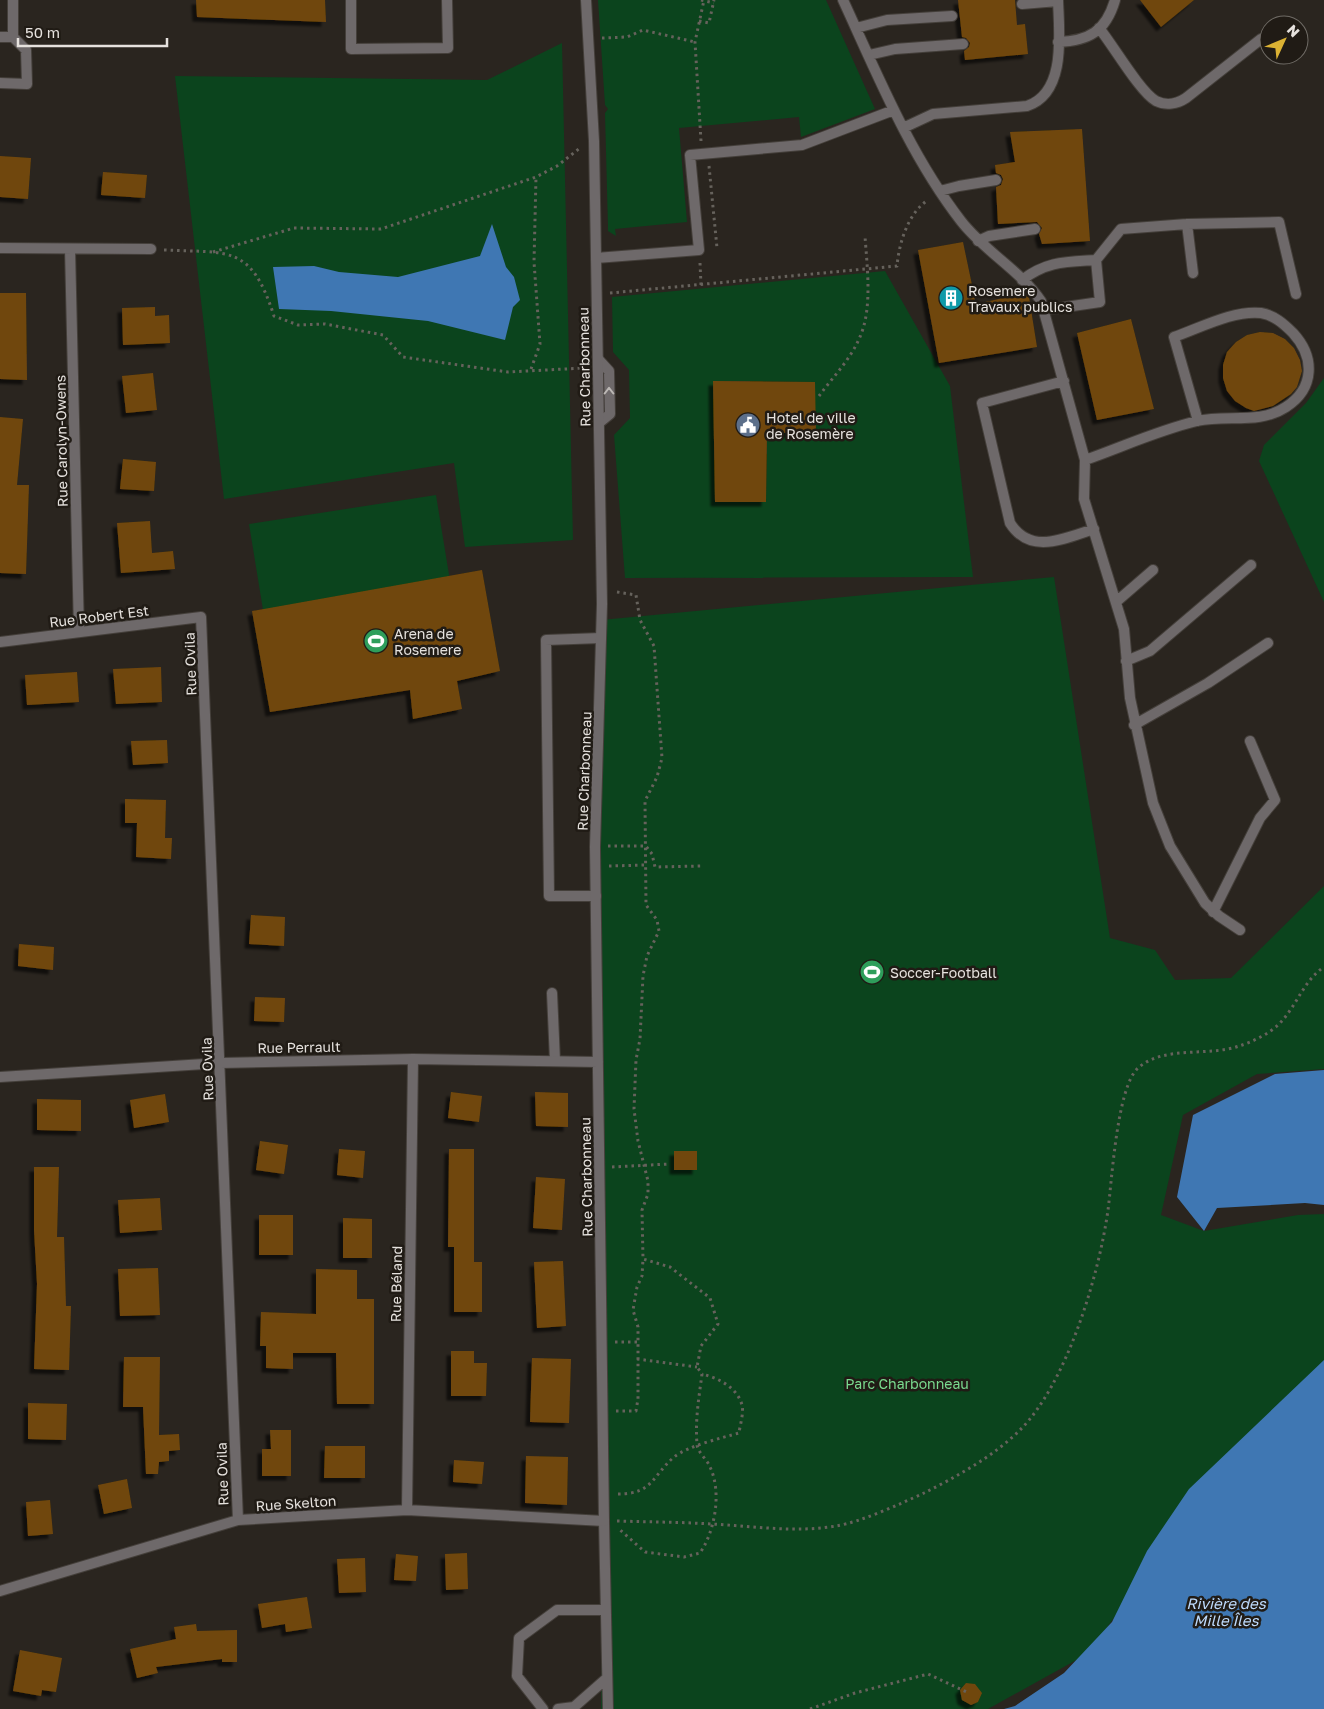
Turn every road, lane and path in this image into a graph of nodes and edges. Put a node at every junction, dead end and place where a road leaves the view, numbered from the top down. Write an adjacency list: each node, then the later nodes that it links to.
1 (12, 0): 18 (street)
2 (352, 0): 3 (street)
3 (447, 0)
4 (578, 0): 14 (street, Rue Charbonneau)
5 (586, 0): 14 (street, Rue Charbonneau)
6 (703, 0): 10 (path); 13 (path)
7 (844, 0): 15 (street)
8 (1058, 0): 11 (street); 22 (street)
9 (1115, 0): 16 (street)
10 (714, 2): 13 (path)
11 (1022, 4)
12 (952, 16): 15 (street)
13 (699, 21): 21 (path)
14 (586, 24): 29 (street, Rue Charbonneau)
15 (856, 28): 24 (street)
16 (1099, 28): 20 (street); 22 (street)
17 (0, 37): 18 (street)
18 (13, 37): 25 (street)
19 (602, 38): 21 (path)
20 (1259, 41)
21 (695, 42): 27 (path)
22 (1058, 42): 28 (street)
23 (963, 44): 24 (street)
24 (869, 55): 26 (street)
25 (0, 83)
26 (894, 110): 28 (street); 43 (street)
27 (700, 126)
28 (903, 128): 33 (street)
29 (594, 140): 30 (path); 45 (street, Rue Charbonneau)
30 (536, 178): 44 (path); 55 (path)
31 (996, 180): 33 (street)
32 (710, 182): 40 (path)
33 (940, 191): 38 (street)
34 (930, 199): 47 (path)
35 (1187, 224): 46 (street); 48 (street); 52 (street)
36 (1035, 229): 38 (street)
37 (864, 236): 47 (path)
38 (978, 241): 49 (street)
39 (0, 248): 41 (street)
40 (717, 248)
41 (70, 249): 42 (street); 66 (street, Rue Carolyn-Owens)
42 (151, 249): 44 (path)
43 (699, 250): 45 (street); 50 (path)
44 (212, 252): 55 (path)
45 (596, 258): 54 (street, Rue Charbonneau)
46 (1096, 260): 49 (street); 53 (street)
47 (867, 269): 50 (path); 57 (path)
48 (1193, 273)
49 (1022, 280): 53 (street)
50 (701, 285): 51 (path)
51 (609, 293)
52 (1296, 294)
53 (1044, 310): 56 (street)
54 (598, 363): 55 (path); 67 (street, Rue Charbonneau)
55 (531, 369)
56 (1064, 381): 59 (street); 60 (street)
57 (819, 396)
58 (1198, 421): 58 (street); 59 (street)
59 (1085, 460): 60 (street)
60 (1094, 529): 64 (street)
61 (1251, 565): 70 (street)
62 (1153, 570): 64 (street)
63 (615, 592): 73 (path)
64 (1116, 602): 70 (street)
65 (201, 617): 66 (street, Rue Robert Est); 86 (street, Rue Ovila)
66 (79, 632): 68 (street, Rue Robert Est)
67 (601, 638): 74 (street, Rue Charbonneau); 78 (street)
68 (0, 642)
69 (1268, 643): 71 (street)
70 (1126, 661): 71 (street)
71 (1134, 725): 79 (street)
72 (1250, 742): 79 (street)
73 (646, 846): 74 (path); 75 (path); 77 (path)
74 (595, 847): 76 (street, Rue Charbonneau)
75 (646, 865): 76 (path); 89 (path)
76 (596, 866): 78 (street, Rue Charbonneau)
77 (701, 866)
78 (596, 896): 85 (street, Rue Charbonneau)
79 (1213, 912): 80 (street)
80 (1240, 930)
81 (1324, 967): 103 (path)
82 (552, 994): 84 (street)
83 (413, 1059): 84 (street, Rue Perrault); 86 (street, Rue Perrault); 100 (street, Rue Béland)
84 (556, 1061): 85 (street, Rue Perrault)
85 (598, 1062): 90 (street, Rue Charbonneau)
86 (220, 1063): 87 (street, Rue Perrault); 101 (street, Rue Ovila)
87 (0, 1077)
88 (669, 1164): 89 (path)
89 (646, 1167): 90 (path); 91 (path)
90 (600, 1168): 92 (street, Rue Charbonneau)
91 (644, 1259): 93 (path); 95 (path)
92 (602, 1341): 93 (path); 99 (street, Rue Charbonneau)
93 (636, 1342): 94 (path)
94 (637, 1359): 95 (path); 97 (path)
95 (697, 1367): 96 (path)
96 (702, 1374): 98 (path); 98 (path)
97 (611, 1411)
98 (697, 1446): 99 (path); 103 (path)
99 (604, 1494): 102 (street, Rue Charbonneau)
100 (406, 1510): 101 (street, Rue Skelton); 102 (street, Rue Skelton)
101 (238, 1520): 104 (street, Rue Skelton)
102 (608, 1521): 103 (path); 103 (path); 105 (street, Rue Charbonneau)
103 (712, 1524)
104 (0, 1591)
105 (606, 1610): 106 (street, Rue Charbonneau); 108 (street)
106 (607, 1678): 109 (street); 110 (street, Rue Charbonneau)
107 (970, 1693): 111 (path)
108 (543, 1709)
109 (558, 1709)
110 (608, 1709)
111 (810, 1709)

